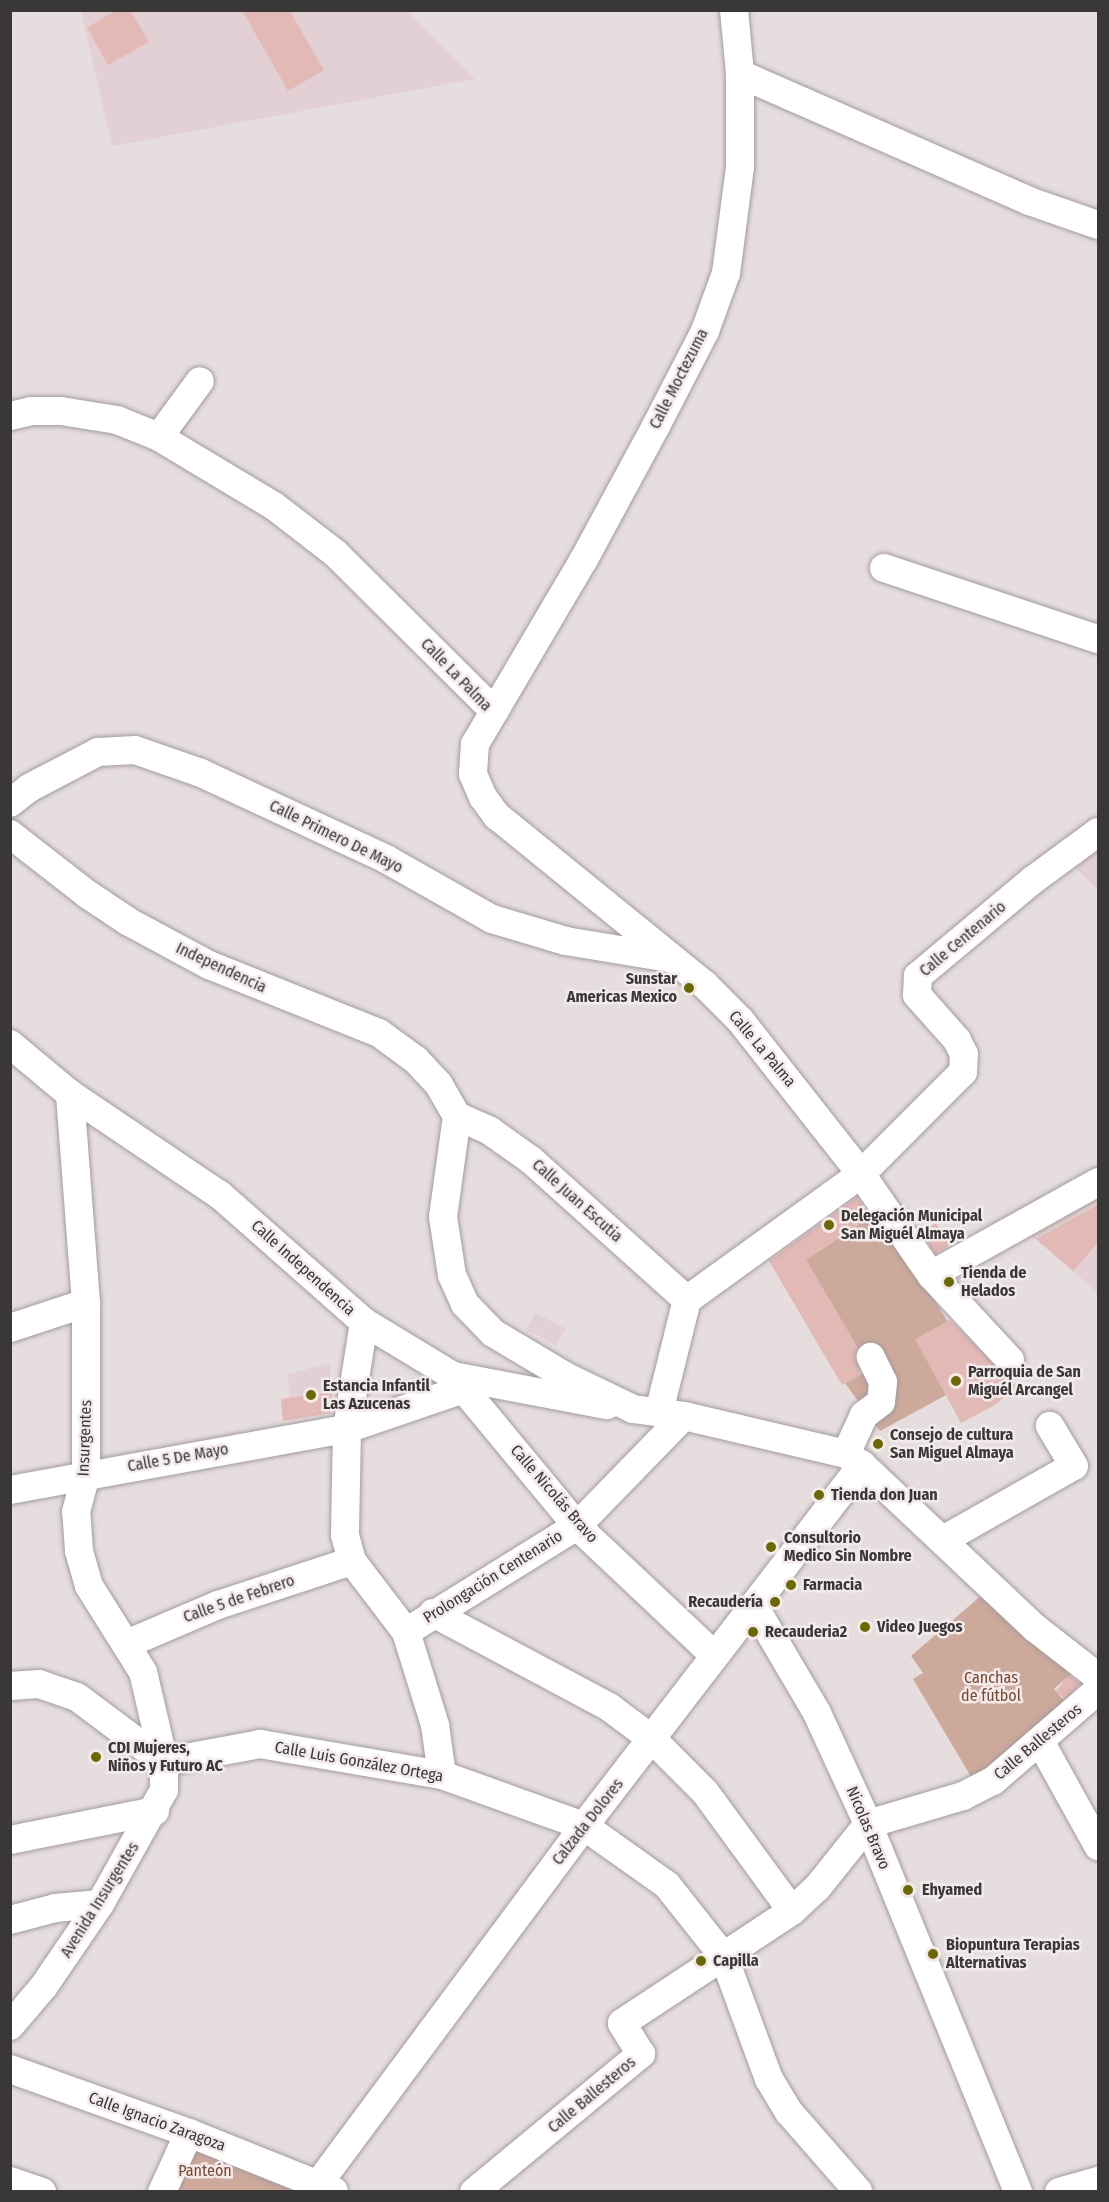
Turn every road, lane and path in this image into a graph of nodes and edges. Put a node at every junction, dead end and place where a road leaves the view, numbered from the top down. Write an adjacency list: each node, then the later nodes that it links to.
1 (734, 10): 2 (street, Calle Moctezuma)
2 (740, 74): 3 (street); 9 (street, Calle Moctezuma)
3 (1098, 225)
4 (200, 381): 6 (street)
5 (10, 416): 6 (street, Calle La Palma)
6 (159, 437): 9 (street, Calle La Palma)
7 (885, 568): 8 (street)
8 (1098, 639)
9 (494, 711): 13 (street, Calle La Palma)
10 (10, 803): 13 (street, Calle Primero De Mayo)
11 (1098, 832): 17 (street, Calle Centenario)
12 (10, 834): 16 (street, Independencia)
13 (669, 958): 17 (street, Calle La Palma)
14 (17, 1058): 15 (street, Calle Independencia)
15 (70, 1094): 21 (street, Insurgentes); 22 (street, Calle Independencia)
16 (457, 1116): 20 (street, Calle Juan Escutia); 27 (street)
17 (861, 1174): 19 (street, Calle La Palma); 20 (street)
18 (1098, 1182): 19 (street)
19 (931, 1275): 25 (street, Calle La Palma)
20 (687, 1300): 27 (street)
21 (86, 1303): 23 (street); 31 (street, Insurgentes)
22 (364, 1322): 26 (street, Calle Independencia); 29 (street)
23 (10, 1328)
24 (871, 1357): 30 (street, Calzada Dolores)
25 (1010, 1360)
26 (459, 1383): 27 (street, Calle Independencia); 29 (street, Calle 5 De Mayo); 33 (street, Calle Nicolás Bravo)
27 (659, 1412): 30 (street); 33 (street, Prolongación Centenario)
28 (1050, 1426): 34 (street)
29 (347, 1429): 31 (street, Calle 5 De Mayo); 35 (street)
30 (854, 1460): 34 (street); 36 (street, Calzada Dolores)
31 (86, 1474): 32 (street, Calle 5 De Mayo); 39 (street, Insurgentes)
32 (10, 1490)
33 (577, 1526): 37 (street, Prolongación Centenario); 40 (street, Calle Nicolás Bravo)
34 (943, 1540): 41 (street)
35 (352, 1561): 38 (street); 39 (street, Calle 5 de Febrero)
36 (754, 1606): 40 (street, Calzada Dolores); 49 (street, Nicolas Bravo)
37 (433, 1613): 38 (street, Prolongación Centenario); 44 (street)
38 (406, 1632): 47 (street, Prolongación Centenario)
39 (129, 1643): 46 (street, Insurgentes)
40 (714, 1655): 44 (street, Calzada Dolores)
41 (1098, 1677)
42 (10, 1686): 46 (street)
43 (1098, 1690): 45 (street, Calle Ballesteros)
44 (652, 1739): 50 (street, Calzada Dolores); 54 (street)
45 (1041, 1743): 49 (street, Calle Ballesteros); 52 (street)
46 (164, 1762): 47 (street, Calle Luis González Ortega); 48 (street, Avenida Insurgentes)
47 (442, 1775): 50 (street, Calle Luis González Ortega)
48 (155, 1811): 51 (street); 53 (street, Avenida Insurgentes)
49 (868, 1824): 54 (street, Calle Ballesteros); 69 (street, Nicolas Bravo)
50 (584, 1826): 56 (street, Calle Luis González Ortega); 63 (street, Calzada Dolores)
51 (10, 1840)
52 (1098, 1846)
53 (100, 1904): 55 (street); 57 (street, Avenida Insurgentes)
54 (792, 1911): 56 (street, Calle Ballesteros)
55 (10, 1920)
56 (724, 1957): 62 (street, Calle Ballesteros); 64 (street, Calle Luis González Ortega)
57 (10, 2026)
58 (10, 2069): 59 (street, Calle Ignacio Zaragoza)
59 (189, 2133): 63 (street, Calle Ignacio Zaragoza); 66 (street)
60 (10, 2181): 65 (street)
61 (1098, 2181): 70 (street)
62 (505, 2182): 67 (street, Calle Ballesteros)
63 (327, 2187)
64 (858, 2191): 68 (street)
65 (42, 2192)
66 (162, 2192)
67 (474, 2192)
68 (863, 2192)
69 (1018, 2192)
70 (1059, 2192)

